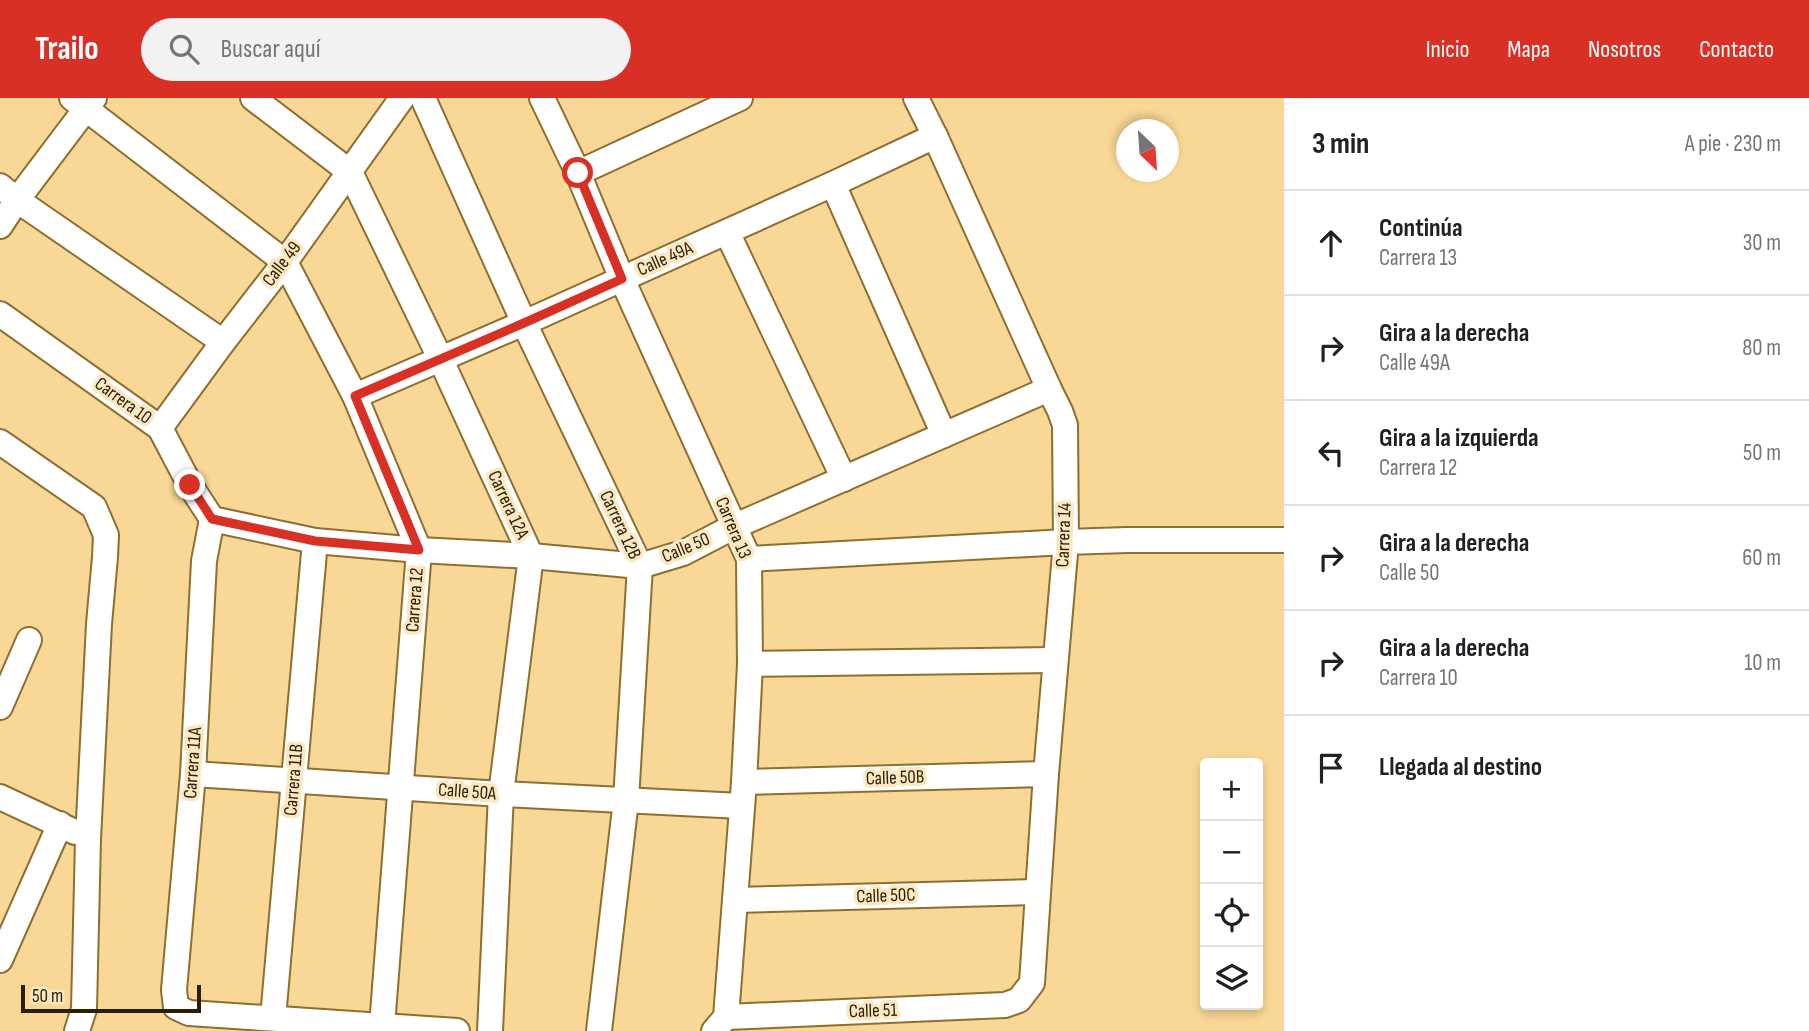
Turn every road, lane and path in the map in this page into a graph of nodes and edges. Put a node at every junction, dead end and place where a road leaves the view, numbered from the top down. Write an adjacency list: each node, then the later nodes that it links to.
1 (253, 98): 9 (street, Carrera 12A)
2 (402, 98): 9 (street, Calle 49)
3 (423, 98): 18 (street, Carrera 12B)
4 (542, 98): 10 (street, Carrera 13)
5 (740, 98): 10 (street)
6 (916, 98): 8 (street, Carrera 14)
7 (84, 102): 12 (street); 15 (street, Carrera 12)
8 (935, 136): 11 (street, Calle 49A); 21 (street, Carrera 14)
9 (350, 172): 15 (street, Calle 49); 20 (street, Carrera 12A)
10 (578, 173): 16 (street, Carrera 13)
11 (833, 184): 14 (street, Calle 49A); 24 (street)
12 (9, 193): 13 (street); 19 (street)
13 (0, 226)
14 (727, 232): 16 (street, Calle 49A); 26 (street)
15 (285, 262): 19 (street, Calle 49); 22 (street, Carrera 12)
16 (622, 279): 18 (street, Calle 49A); 28 (street, Carrera 13)
17 (0, 314): 23 (street, Carrera 10)
18 (524, 323): 20 (street, Calle 49A); 35 (street, Carrera 12B)
19 (223, 342): 23 (street, Calle 49)
20 (440, 358): 22 (street, Calle 49A); 33 (street, Carrera 12A)
21 (1049, 389): 24 (street, Calle 50); 31 (street, Carrera 14)
22 (355, 396): 32 (street, Carrera 12)
23 (160, 428): 27 (street, Carrera 10)
24 (944, 435): 26 (street, Calle 50)
25 (0, 442): 49 (street)
26 (844, 479): 28 (street, Calle 50)
27 (212, 519): 30 (street, Calle 50); 40 (street, Carrera 11A)
28 (733, 527): 34 (street, Carrera 13); 35 (street, Calle 50)
29 (1284, 540): 31 (street)
30 (315, 541): 32 (street, Calle 50); 42 (street, Carrera 11B)
31 (1066, 542): 34 (street); 37 (street, Carrera 14)
32 (419, 550): 33 (street, Calle 50); 43 (street, Carrera 12)
33 (531, 556): 35 (street, Calle 50); 44 (street, Carrera 12A)
34 (749, 559): 38 (street, Carrera 13)
35 (640, 566): 47 (street, Carrera 12B)
36 (29, 640): 39 (street)
37 (1055, 660): 38 (street); 41 (street, Carrera 14)
38 (750, 664): 45 (street, Carrera 13)
39 (0, 707)
40 (192, 774): 42 (street, Calle 50A); 54 (street, Carrera 11A)
41 (1046, 774): 45 (street, Calle 50B); 50 (street, Carrera 14)
42 (294, 780): 43 (street, Calle 50A); 54 (street, Carrera 11B)
43 (401, 787): 44 (street, Calle 50A); 56 (street, Carrera 12)
44 (501, 794): 47 (street, Calle 50A); 59 (street, Carrera 12A)
45 (742, 794): 47 (street, Calle 50A); 51 (street, Carrera 13)
46 (0, 797): 48 (street)
47 (625, 800): 60 (street, Carrera 12B)
48 (60, 824): 49 (street); 52 (street)
49 (88, 839): 57 (street)
50 (1037, 891): 51 (street, Calle 50C); 53 (street, Carrera 14)
51 (736, 900): 55 (street, Carrera 13)
52 (0, 960)
53 (1019, 1000): 55 (street, Calle 51)
54 (273, 1018): 56 (street)
55 (720, 1024)
56 (382, 1026): 58 (street)
57 (77, 1031)
58 (457, 1031)
59 (490, 1031)
60 (599, 1031)

